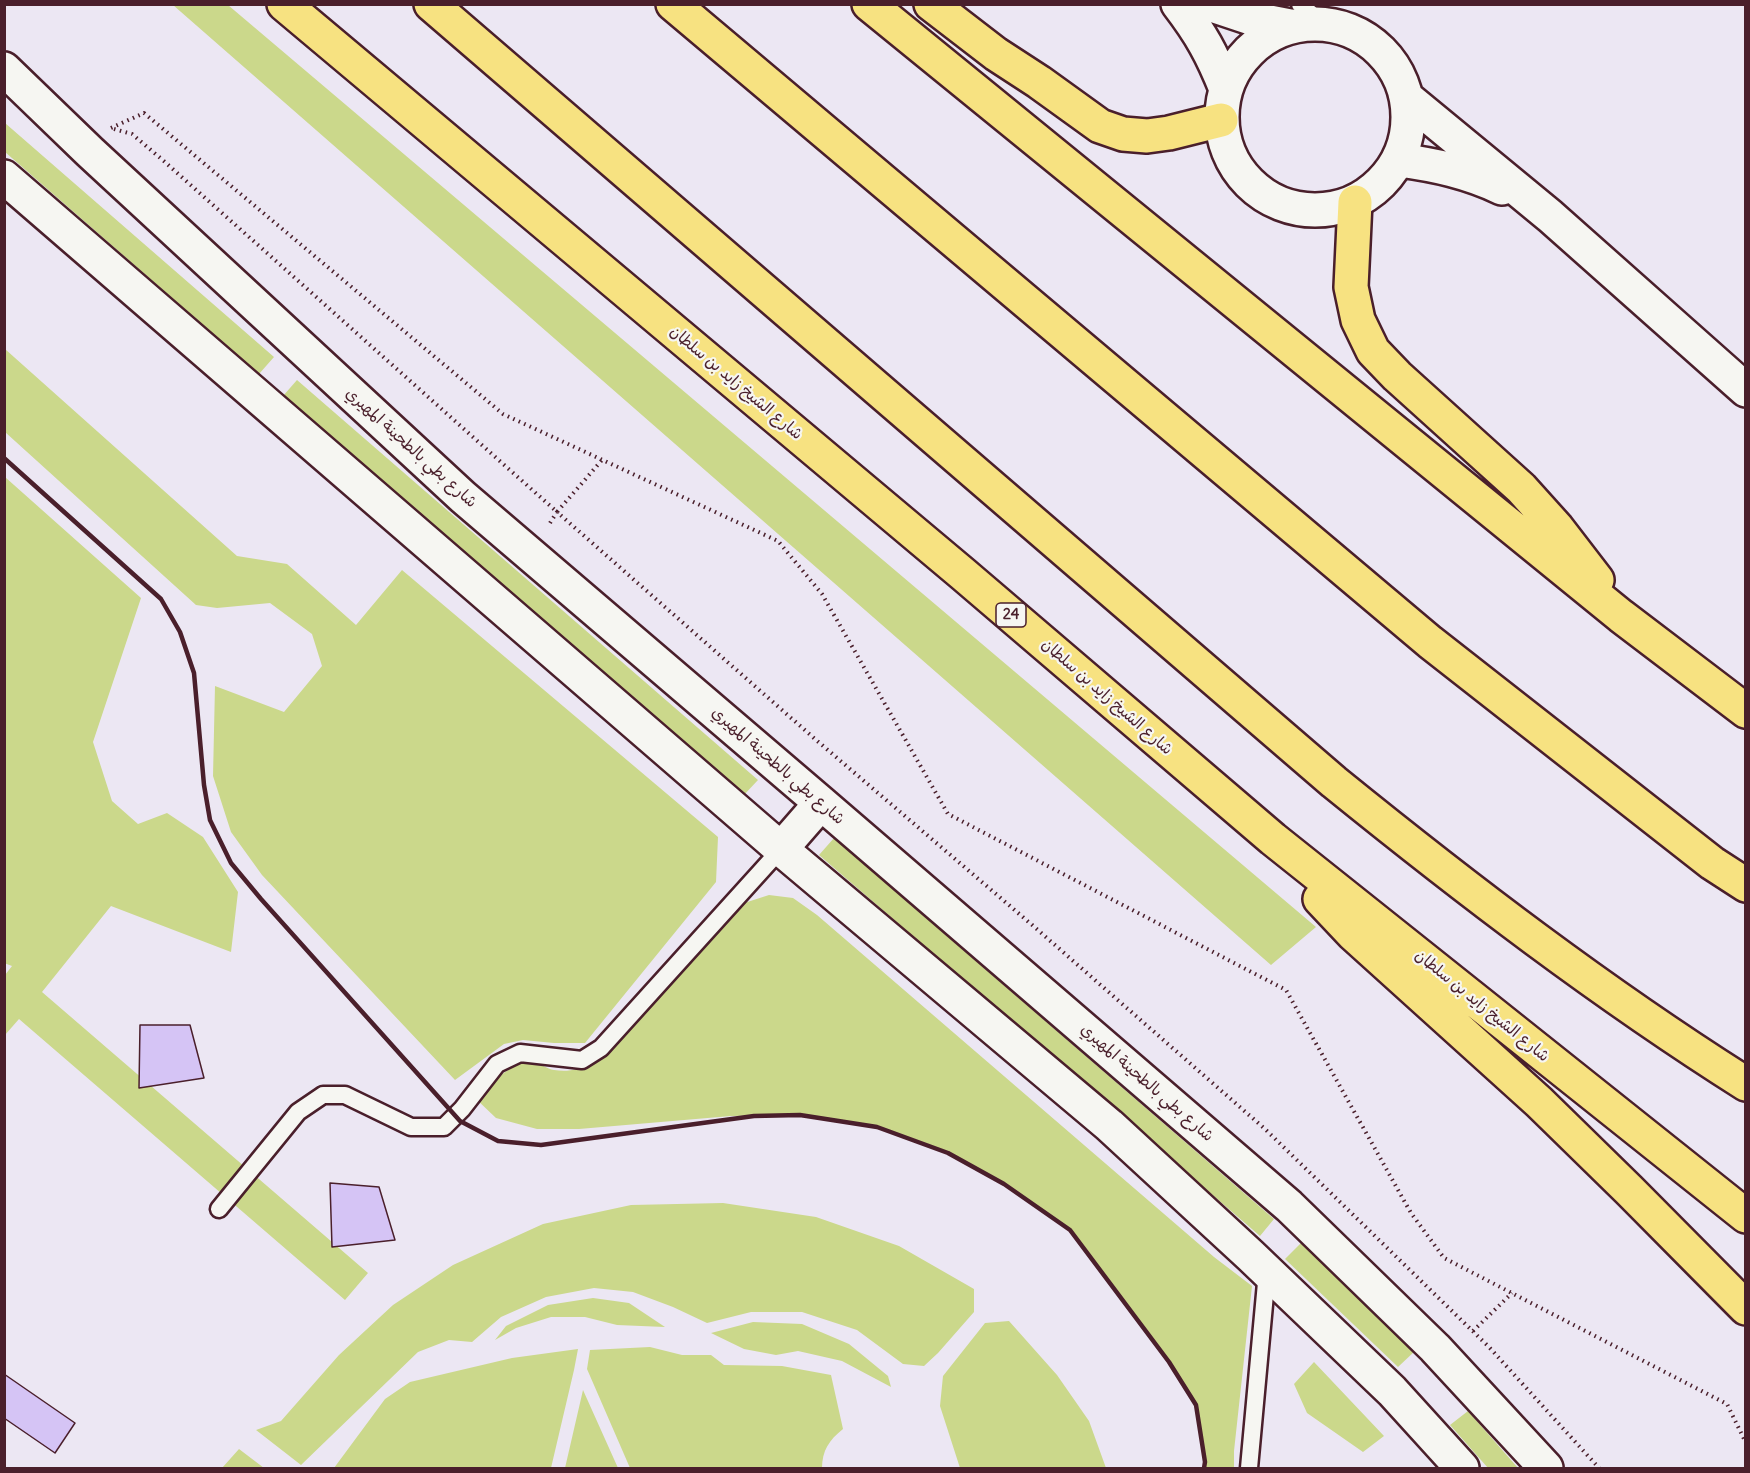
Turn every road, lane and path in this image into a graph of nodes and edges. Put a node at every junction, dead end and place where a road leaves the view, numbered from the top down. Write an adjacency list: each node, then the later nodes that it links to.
1 (284, 4): 23 (highway, شارع الشيخ زايد بن سلطان / 24)
2 (431, 4): 26 (highway)
3 (673, 4): 25 (highway)
4 (869, 4): 20 (highway)
5 (931, 4): 11 (highway)
6 (1178, 4): 11 (street)
7 (1209, 4): 8 (street)
8 (1304, 18): 10 (street); 11 (street)
9 (4, 69): 22 (street, شارع بطي بالطحينة المهيري)
10 (1408, 99): 12 (street); 15 (street)
11 (1223, 104): 14 (street)
12 (1399, 160): 14 (street); 15 (street)
13 (4, 177): 24 (street)
14 (1355, 202): 20 (highway)
15 (1550, 216): 16 (street)
16 (1746, 390)
17 (602, 460): 18 (path); 18 (path); 30 (path)
18 (558, 512): 19 (path); 32 (path)
19 (550, 523)
20 (1621, 616): 21 (highway)
21 (1746, 711)
22 (821, 803): 24 (street); 36 (street, شارع بطي بالطحينة المهيري)
23 (1273, 839): 28 (highway, شارع الشيخ زايد بن سلطان / 24); 31 (highway)
24 (781, 849): 27 (lane); 29 (street)
25 (1746, 885)
26 (1746, 1084)
27 (219, 1209)
28 (1746, 1216)
29 (1267, 1271): 34 (lane); 35 (street)
30 (1512, 1293): 32 (path); 33 (path)
31 (1746, 1308)
32 (1473, 1331): 37 (path)
33 (1746, 1443)
34 (1249, 1468)
35 (1462, 1468)
36 (1546, 1468)
37 (1599, 1468)

